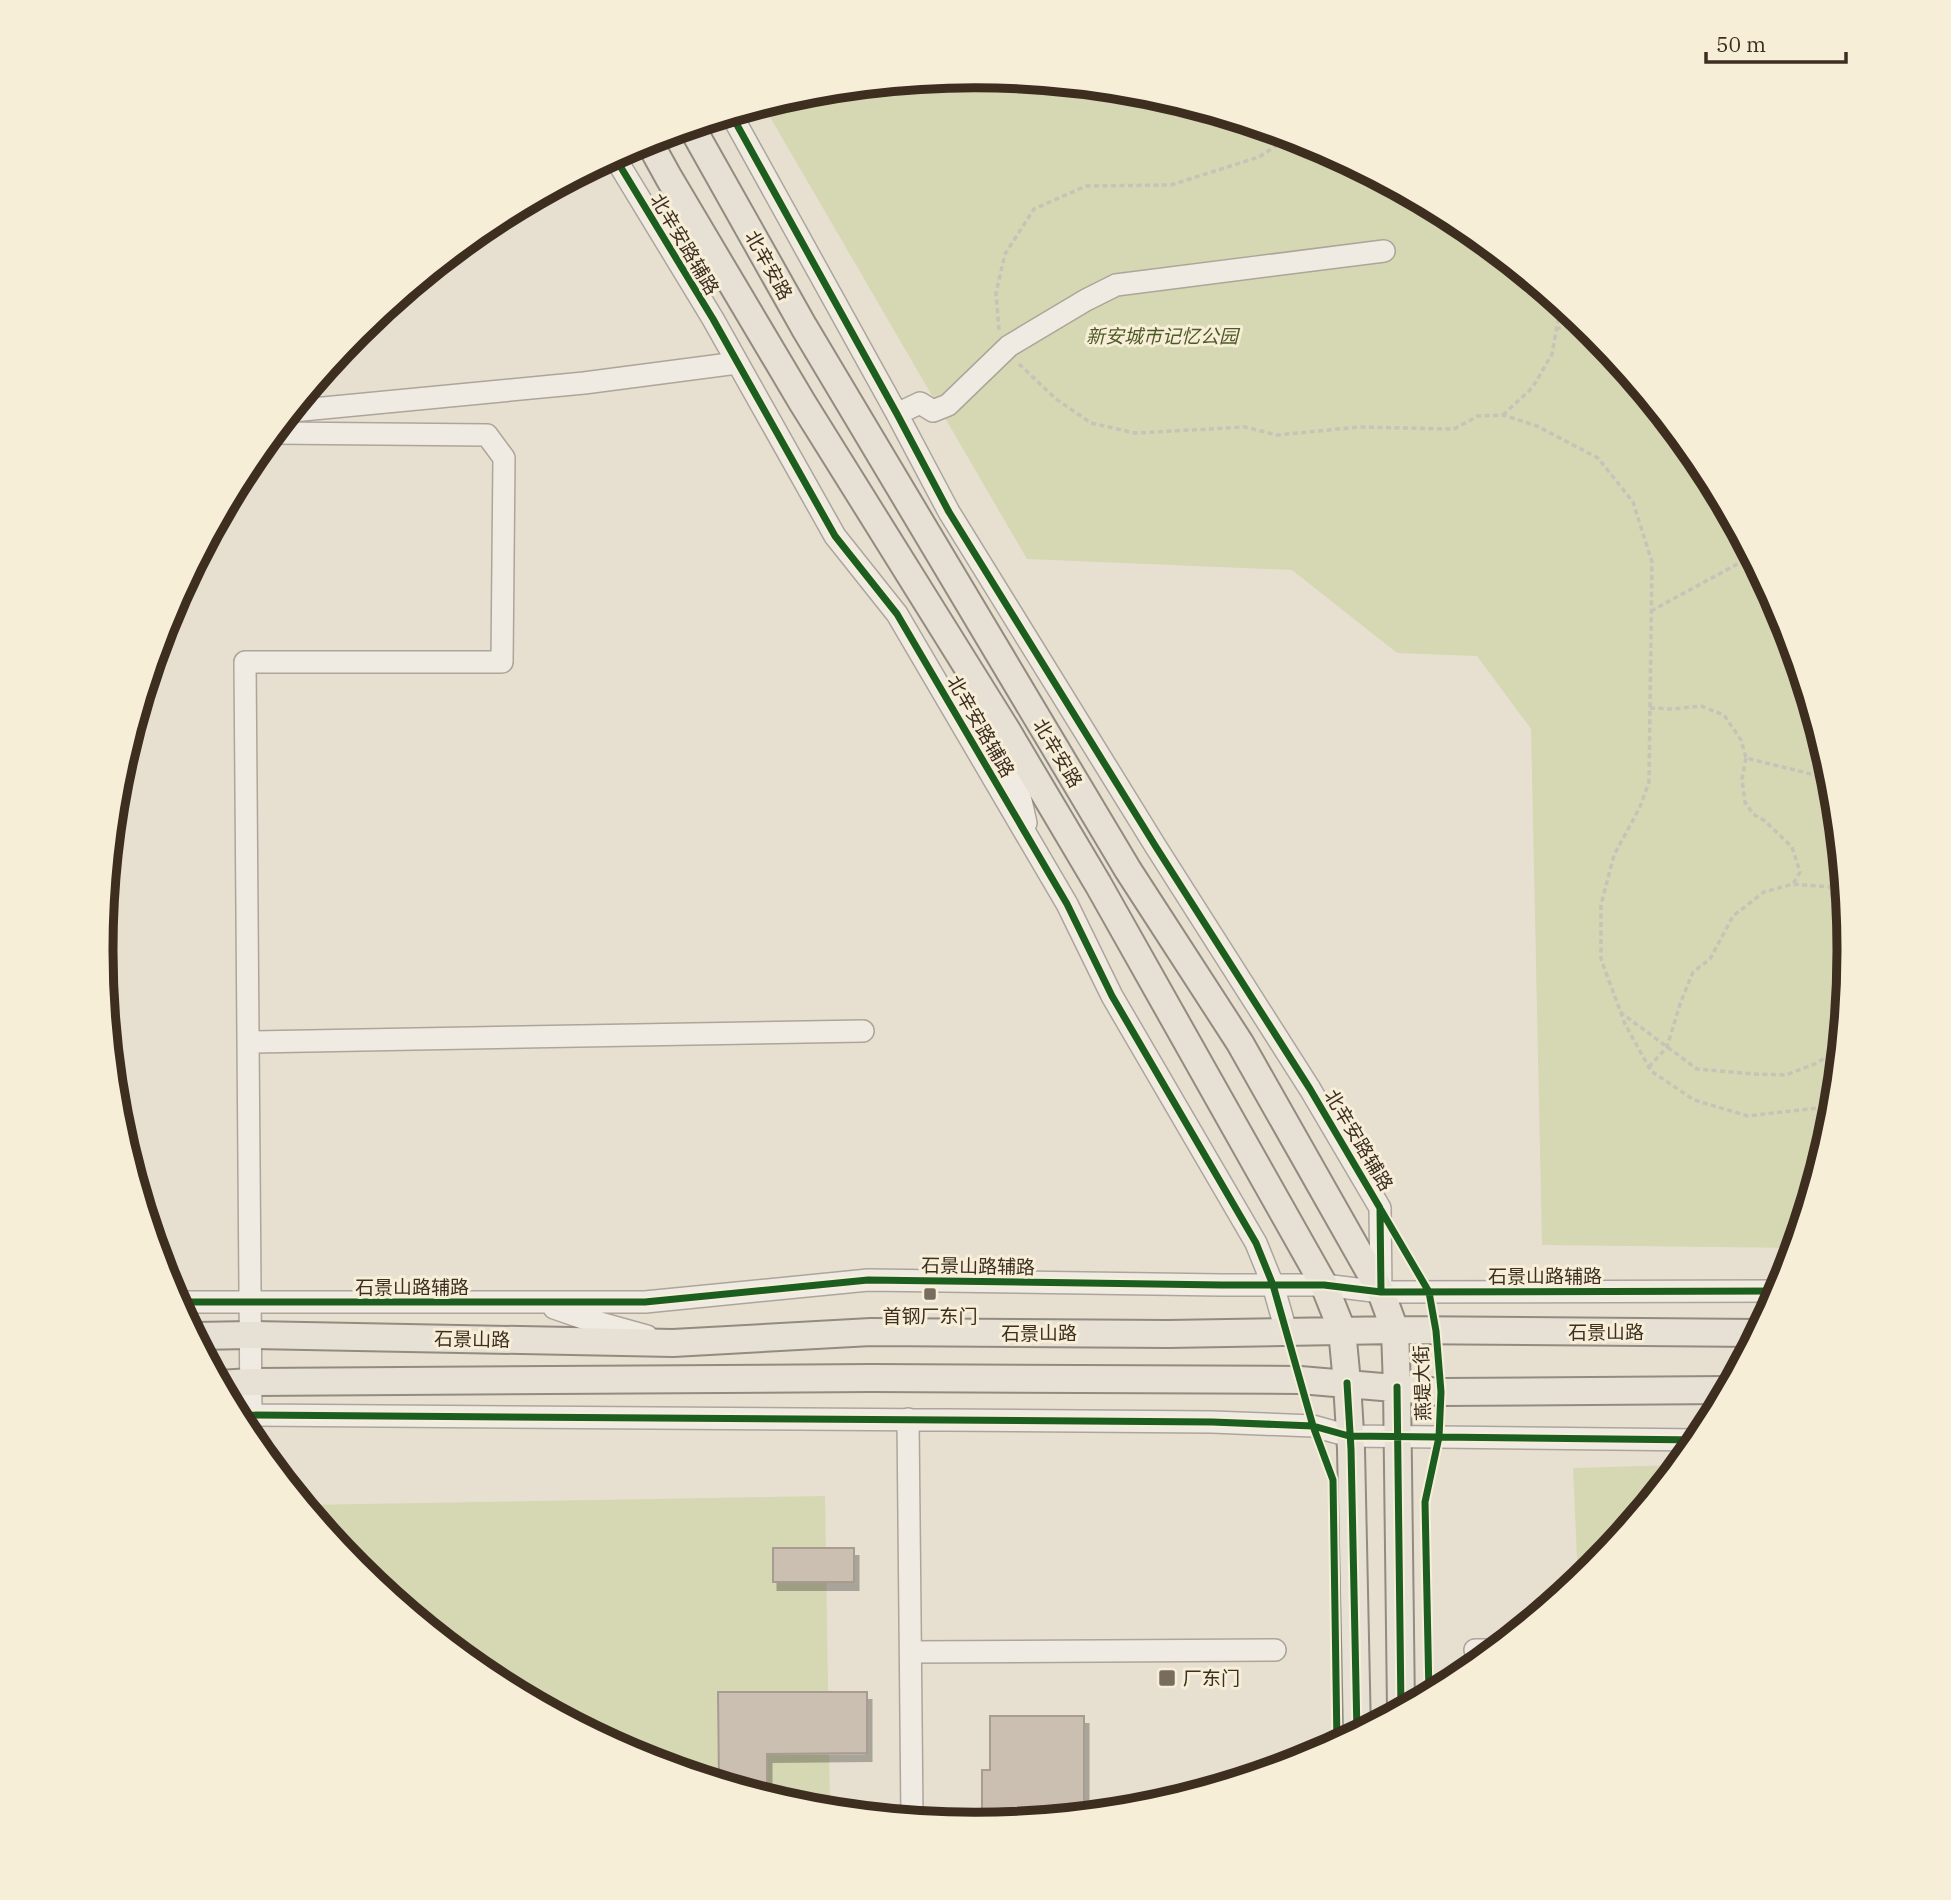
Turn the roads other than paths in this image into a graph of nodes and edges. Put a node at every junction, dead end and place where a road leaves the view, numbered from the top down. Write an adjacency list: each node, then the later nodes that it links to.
1 (735, 122): 8 (street, 北辛安路辅路)
2 (695, 134): 11 (main road, 北辛安路)
3 (653, 150): 12 (main road, 北辛安路)
4 (619, 165): 6 (street, 北辛安路辅路)
5 (1384, 251): 8 (street)
6 (737, 363): 7 (street); 13 (street, 北辛安路辅路)
7 (303, 410)
8 (897, 414): 10 (street, 北辛安路辅路)
9 (285, 433): 15 (street)
10 (949, 512): 11 (street); 19 (street, 北辛安路辅路)
11 (955, 579): 19 (main road, 北辛安路)
12 (1006, 729): 13 (street); 17 (main road, 北辛安路)
13 (1029, 840): 16 (street, 北辛安路辅路)
14 (863, 1031): 15 (street)
15 (248, 1042): 24 (street)
16 (1273, 1284): 17 (street, 石景山路辅路); 22 (street, 石景山路辅路); 25 (street, 北辛安路辅路)
17 (1324, 1285): 19 (street, 石景山路辅路); 26 (main road, 北辛安路)
18 (1767, 1291): 20 (street, 石景山路辅路)
19 (1381, 1292): 20 (street, 石景山路辅路); 27 (main road, 北辛安路)
20 (1727, 1292): 23 (street)
21 (189, 1302): 24 (street, 石景山路辅路)
22 (540, 1302): 24 (street, 石景山路辅路); 31 (street)
23 (1762, 1302)
24 (251, 1303): 29 (street)
25 (1286, 1331): 26 (main road, 石景山路); 31 (main road, 石景山路)
26 (1342, 1331): 27 (main road, 石景山路); 34 (main road, 北辛安路)
27 (1395, 1331): 28 (main road, 石景山路); 35 (main road, 北辛安路)
28 (1747, 1334)
29 (250, 1335): 30 (main road, 石景山路); 31 (main road, 石景山路); 32 (street)
30 (205, 1336)
31 (673, 1343)
32 (250, 1382): 33 (main road); 34 (main road); 37 (street)
33 (230, 1383)
34 (1347, 1383): 35 (main road); 41 (main road)
35 (1397, 1387): 36 (main road); 40 (main road, 燕堤大街)
36 (1717, 1390)
37 (245, 1408)
38 (249, 1414): 39 (street)
39 (908, 1419): 41 (street); 44 (street)
40 (1397, 1435): 41 (street); 42 (street); 45 (main road, 燕堤大街)
41 (1349, 1436): 46 (main road)
42 (1685, 1440)
43 (1275, 1650): 44 (street)
44 (911, 1651): 47 (street)
45 (1401, 1700)
46 (1357, 1724)
47 (912, 1810)

